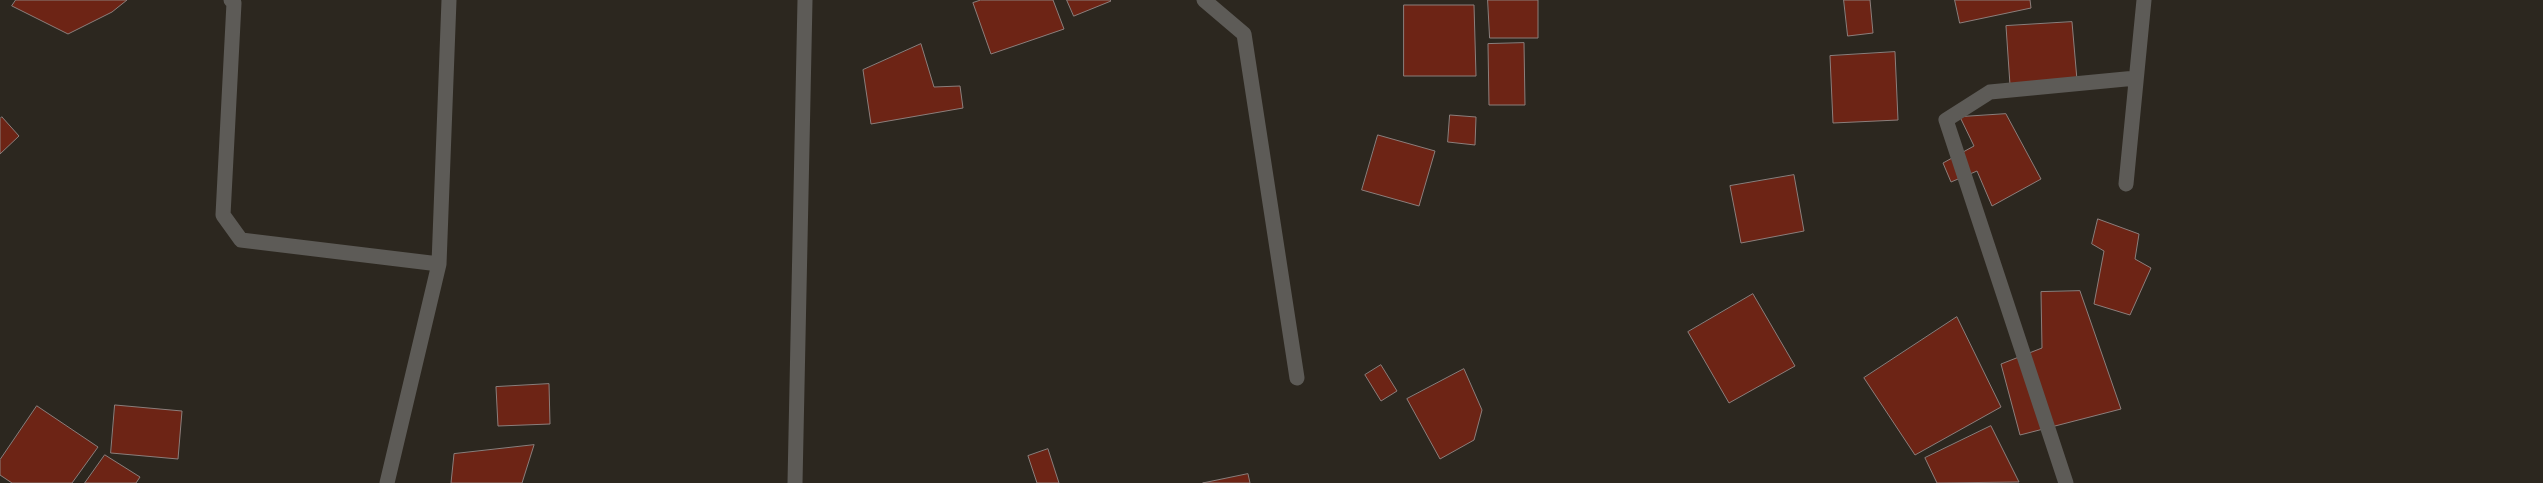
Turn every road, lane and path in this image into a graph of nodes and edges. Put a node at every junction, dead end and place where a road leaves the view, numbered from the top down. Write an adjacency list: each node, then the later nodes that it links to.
1 (231, 0): 8 (street)
2 (448, 0): 8 (street)
3 (804, 0): 11 (street)
4 (1204, 0): 9 (street)
5 (2144, 0): 6 (street)
6 (2136, 78): 7 (street); 12 (street)
7 (2126, 184)
8 (439, 264): 10 (street)
9 (1297, 378)
10 (387, 483)
11 (795, 483)
12 (2066, 483)

